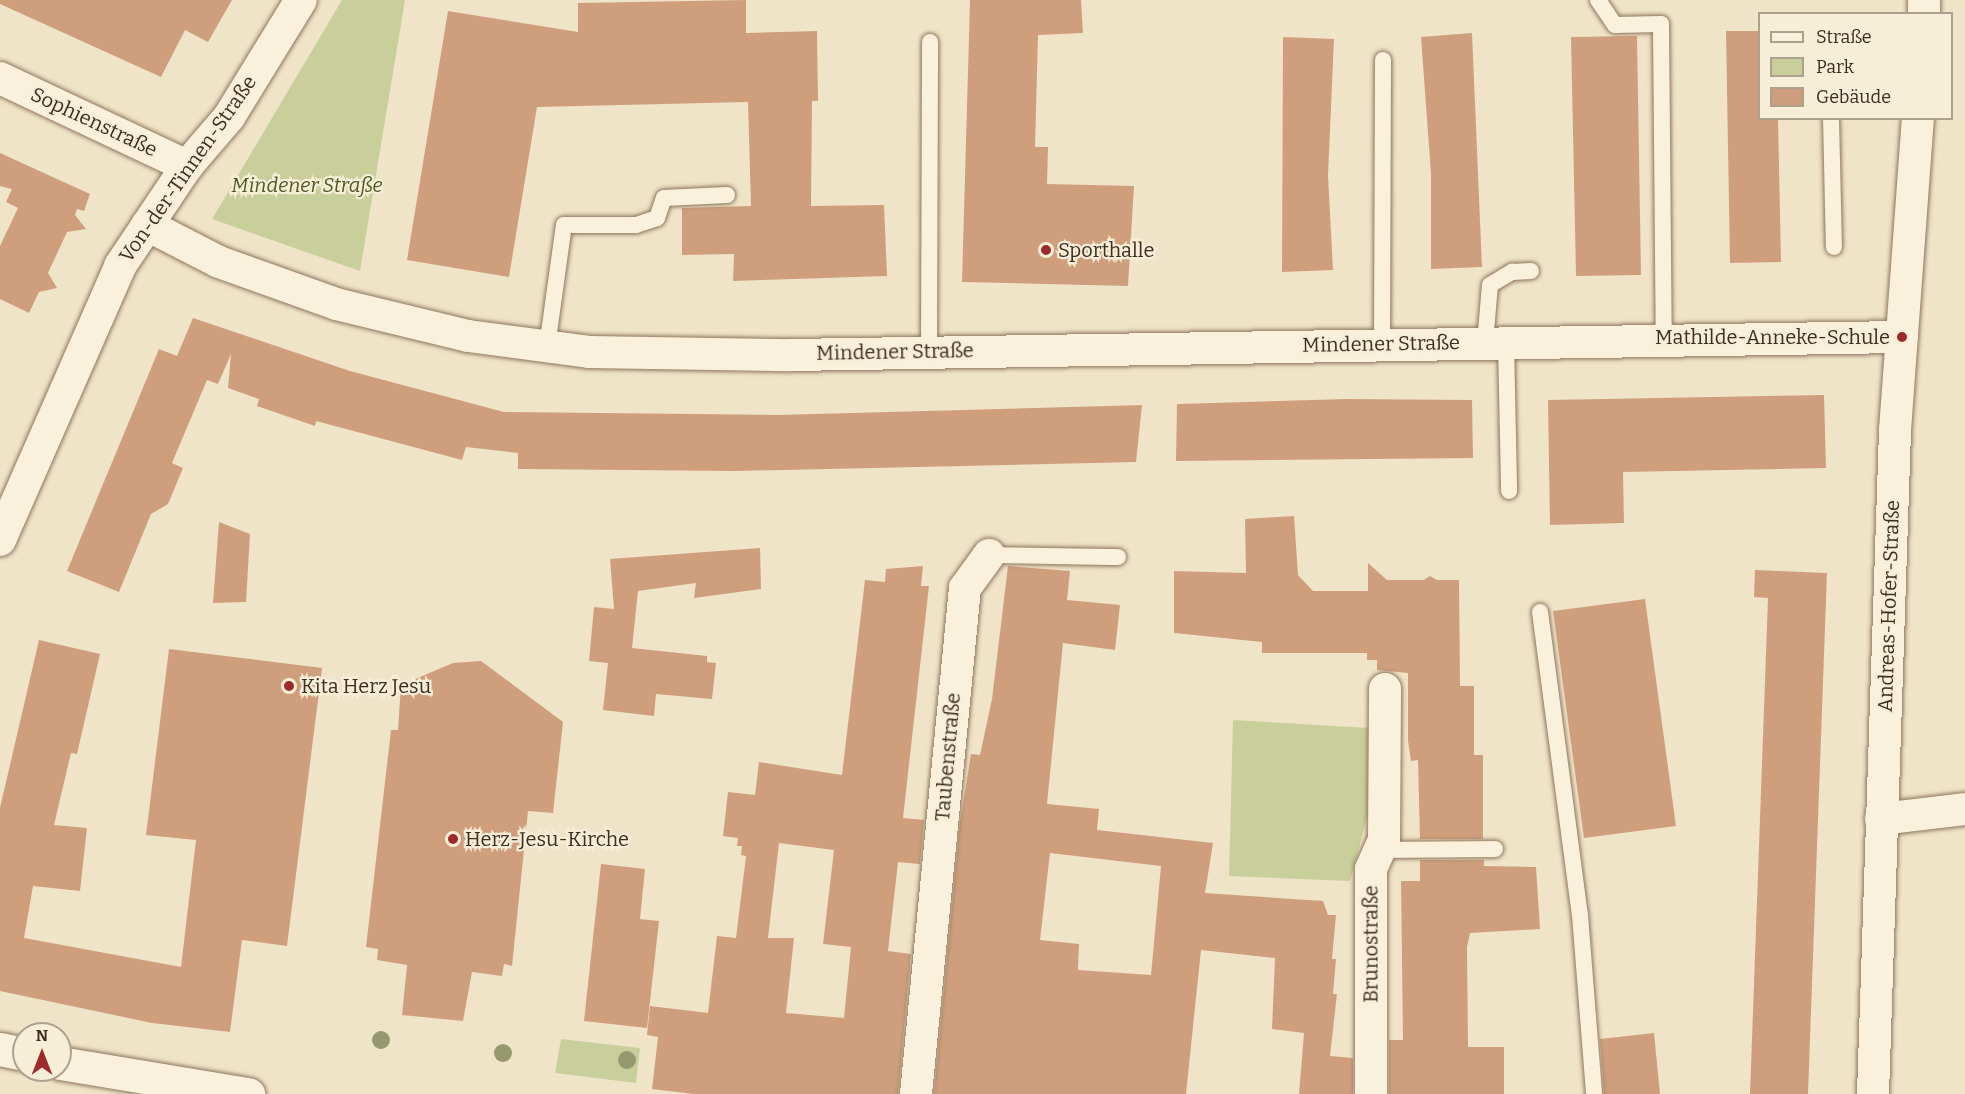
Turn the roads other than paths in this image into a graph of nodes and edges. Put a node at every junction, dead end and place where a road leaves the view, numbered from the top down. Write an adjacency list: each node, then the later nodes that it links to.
1 (301, 0): 8 (street, Von-der-Tinnen-Straße)
2 (1598, 0): 14 (lane)
3 (930, 42): 18 (lane)
4 (1383, 60): 16 (lane)
5 (0, 78): 8 (street, Sophienstraße)
6 (1831, 120): 11 (lane)
7 (1918, 120): 13 (street, Andreas-Hofer-Straße)
8 (187, 166): 10 (street, Von-der-Tinnen-Straße)
9 (727, 195): 17 (lane)
10 (147, 225): 17 (street, Mindener Straße); 20 (street, Von-der-Tinnen-Straße)
11 (1834, 247)
12 (1531, 271): 15 (lane)
13 (1902, 336): 14 (street, Mindener Straße); 26 (street, Andreas-Hofer-Straße)
14 (1664, 340): 15 (street, Mindener Straße)
15 (1495, 342): 16 (street, Mindener Straße); 19 (lane)
16 (1382, 344): 18 (street, Mindener Straße)
17 (547, 347): 18 (street, Mindener Straße)
18 (929, 350)
19 (1509, 491)
20 (0, 540)
21 (989, 555): 22 (lane, Taubenstraße); 31 (street, Taubenstraße)
22 (1118, 557)
23 (1540, 612): 33 (lane)
24 (1385, 689): 28 (street, Brunostraße)
25 (1965, 809): 26 (street)
26 (1881, 819): 34 (street, Andreas-Hofer-Straße)
27 (1495, 849): 28 (lane)
28 (1380, 850): 32 (street, Brunostraße)
29 (72, 1065): 30 (main road)
30 (248, 1094)
31 (916, 1094)
32 (1371, 1094)
33 (1594, 1094)
34 (1873, 1094)

